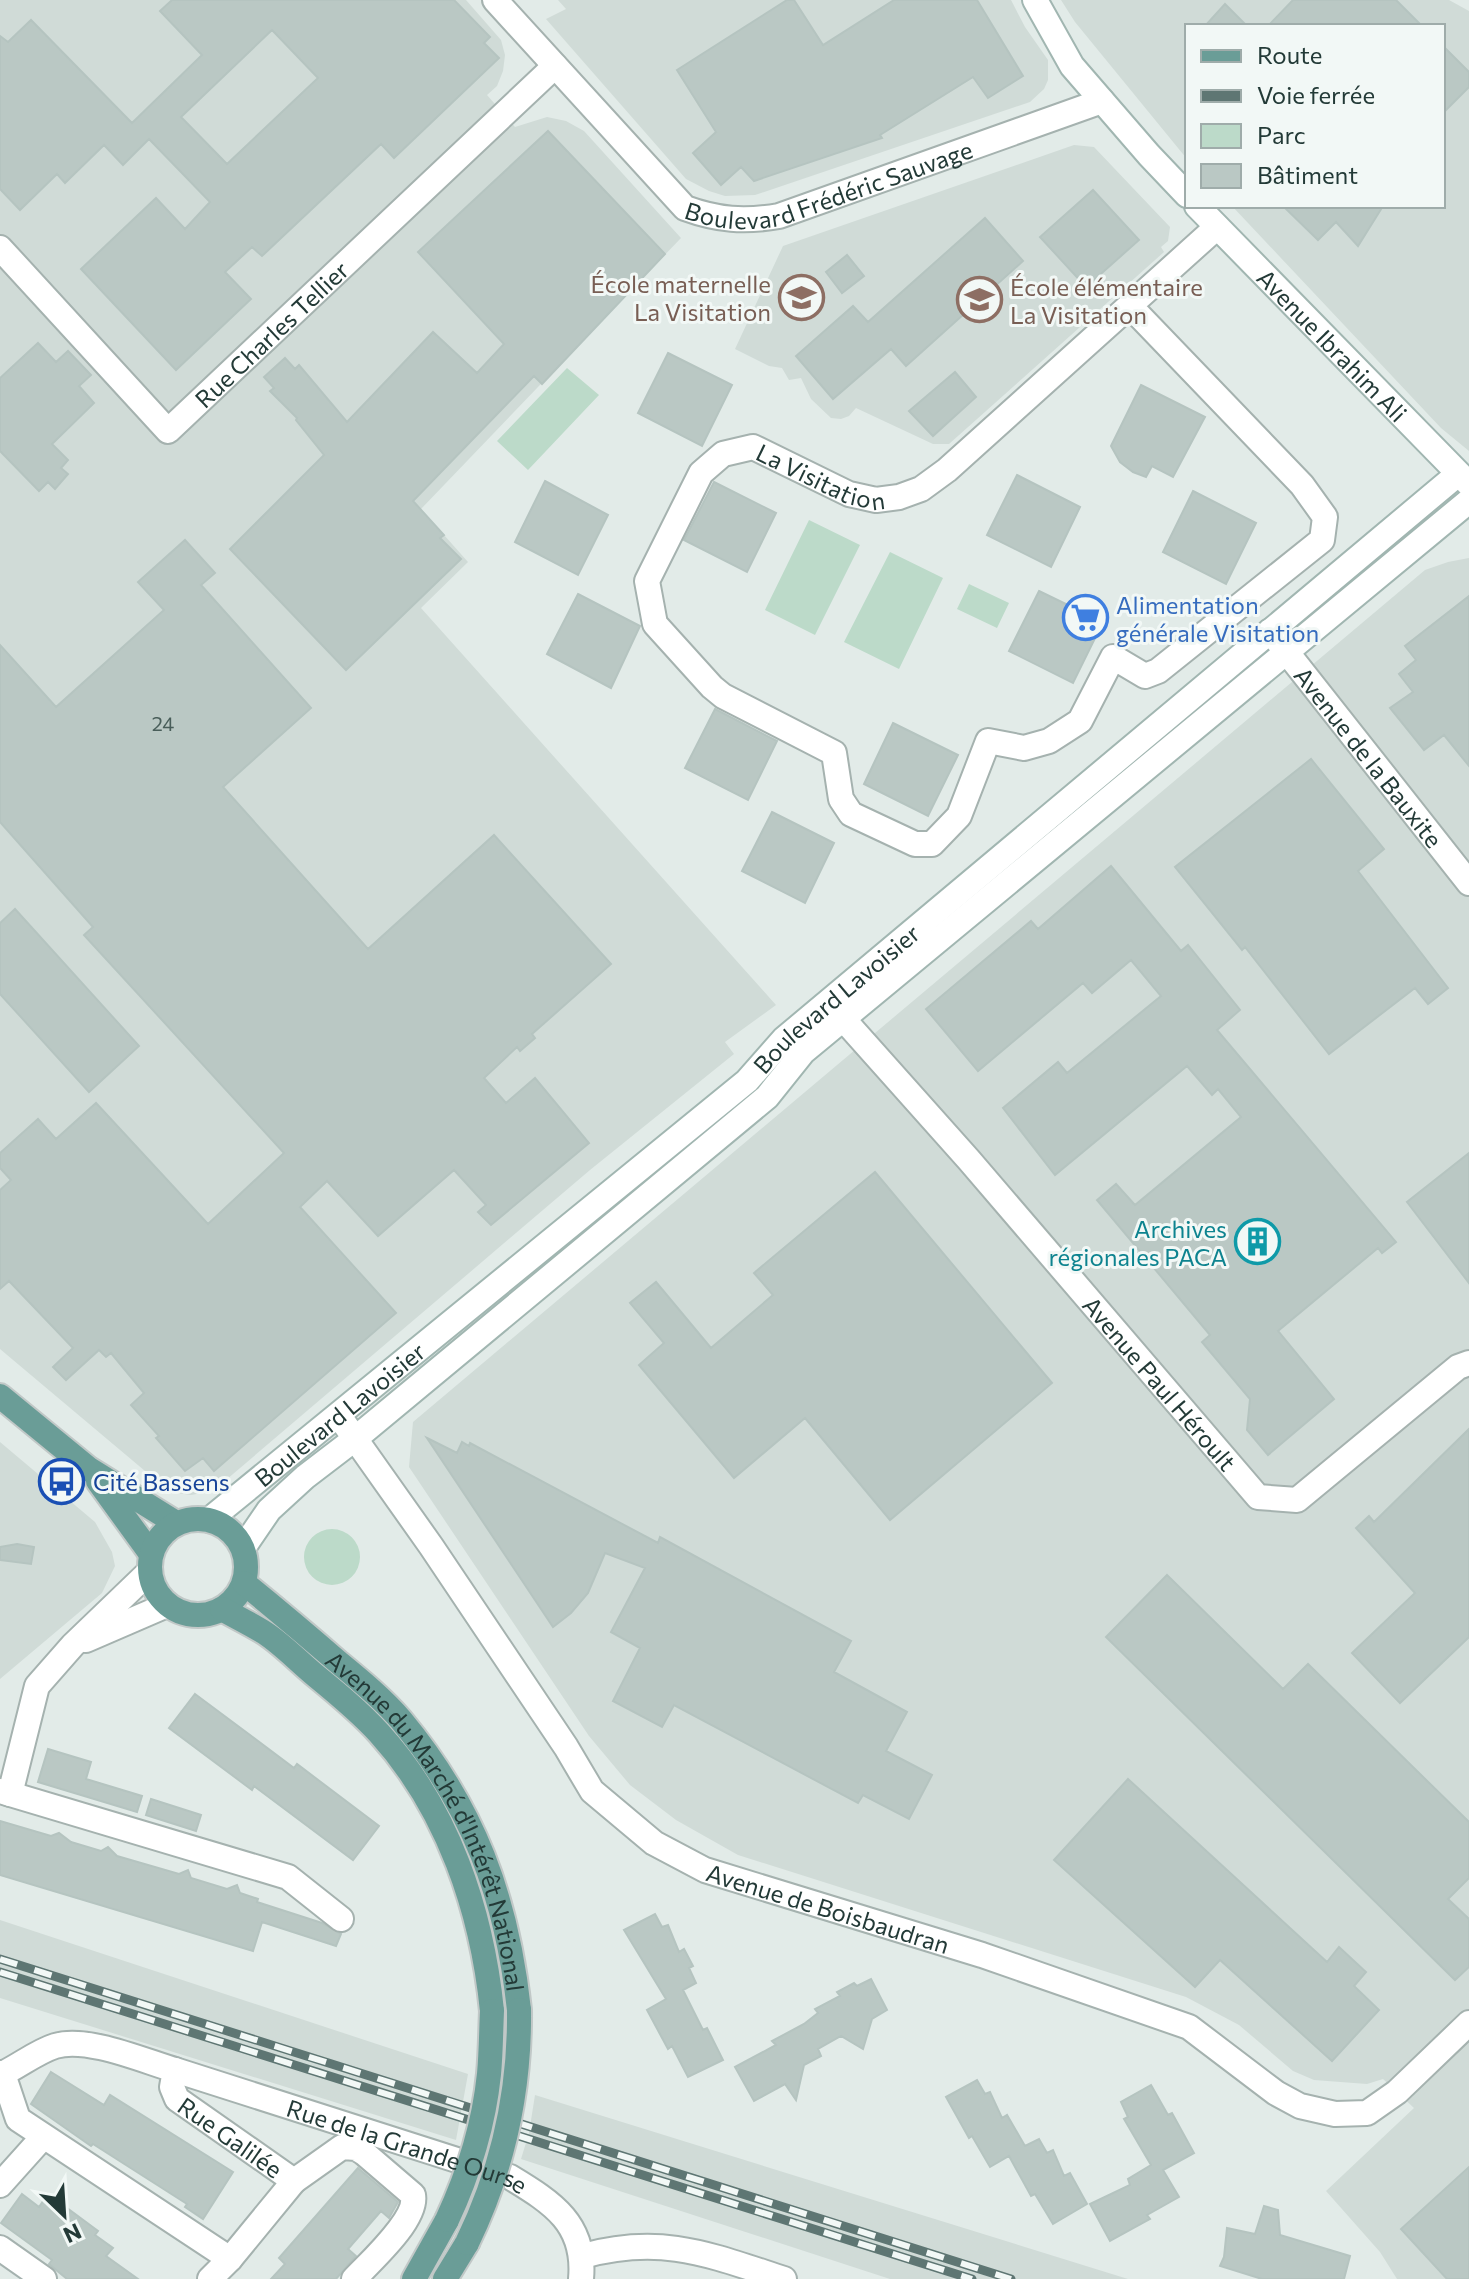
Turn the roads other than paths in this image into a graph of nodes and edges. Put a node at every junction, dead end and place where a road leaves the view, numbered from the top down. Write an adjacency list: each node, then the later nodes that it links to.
1 (495, 0): 3 (street, Boulevard Frédéric Sauvage)
2 (1035, 0): 4 (street)
3 (555, 66): 4 (street, Boulevard Frédéric Sauvage); 8 (street, Rue Charles Tellier)
4 (1102, 101): 5 (street)
5 (1185, 193)
6 (1199, 208): 7 (street, Avenue Ibrahim Ali)
7 (1217, 227): 9 (street, La Visitation); 10 (street, Avenue Ibrahim Ali)
8 (0, 248)
9 (1130, 306): 9 (street, La Visitation)
10 (1464, 479): 12 (street, Boulevard Lavoisier)
11 (1469, 501): 13 (street, Boulevard Lavoisier)
12 (1270, 631): 13 (street, Avenue de la Bauxite); 15 (street, Boulevard Lavoisier)
13 (1286, 651): 14 (street, Avenue de la Bauxite); 15 (street, Boulevard Lavoisier)
14 (1469, 883)
15 (836, 1010): 16 (street, Avenue Paul Héroult); 18 (street, Boulevard Lavoisier); 19 (street, Boulevard Lavoisier)
16 (1469, 1363)
17 (0, 1396): 20 (main road)
18 (339, 1416): 19 (street, Avenue de Boisbaudran); 21 (street, Boulevard Lavoisier)
19 (356, 1438): 23 (street, Boulevard Lavoisier); 31 (street, Avenue de Boisbaudran)
20 (89, 1469): 22 (main road); 24 (main road)
21 (209, 1520): 22 (main road); 23 (main road)
22 (176, 1523): 24 (main road)
23 (243, 1548): 25 (main road)
24 (150, 1563): 26 (main road); 28 (street)
25 (244, 1583): 27 (main road); 44 (main road, Avenue du Marché d'Intérêt National, bridge)
26 (167, 1605): 27 (main road); 28 (street)
27 (222, 1609): 43 (main road, Avenue du Marché d'Intérêt National, bridge)
28 (73, 1645): 29 (street)
29 (5, 1792): 30 (street)
30 (341, 1919)
31 (1469, 2023)
32 (175, 2070): 33 (street, Rue Galilée); 35 (street, Rue Galilée); 39 (street, Rue de la Grande Ourse)
33 (1, 2074): 34 (street)
34 (43, 2137): 36 (street); 38 (street)
35 (294, 2181): 38 (street); 42 (street, Rue Galilée)
36 (0, 2185)
37 (0, 2248): 40 (street)
38 (230, 2259): 41 (street)
39 (582, 2268): 45 (street)
40 (44, 2279)
41 (210, 2279)
42 (354, 2279)
43 (414, 2279)
44 (445, 2279)
45 (784, 2279)

